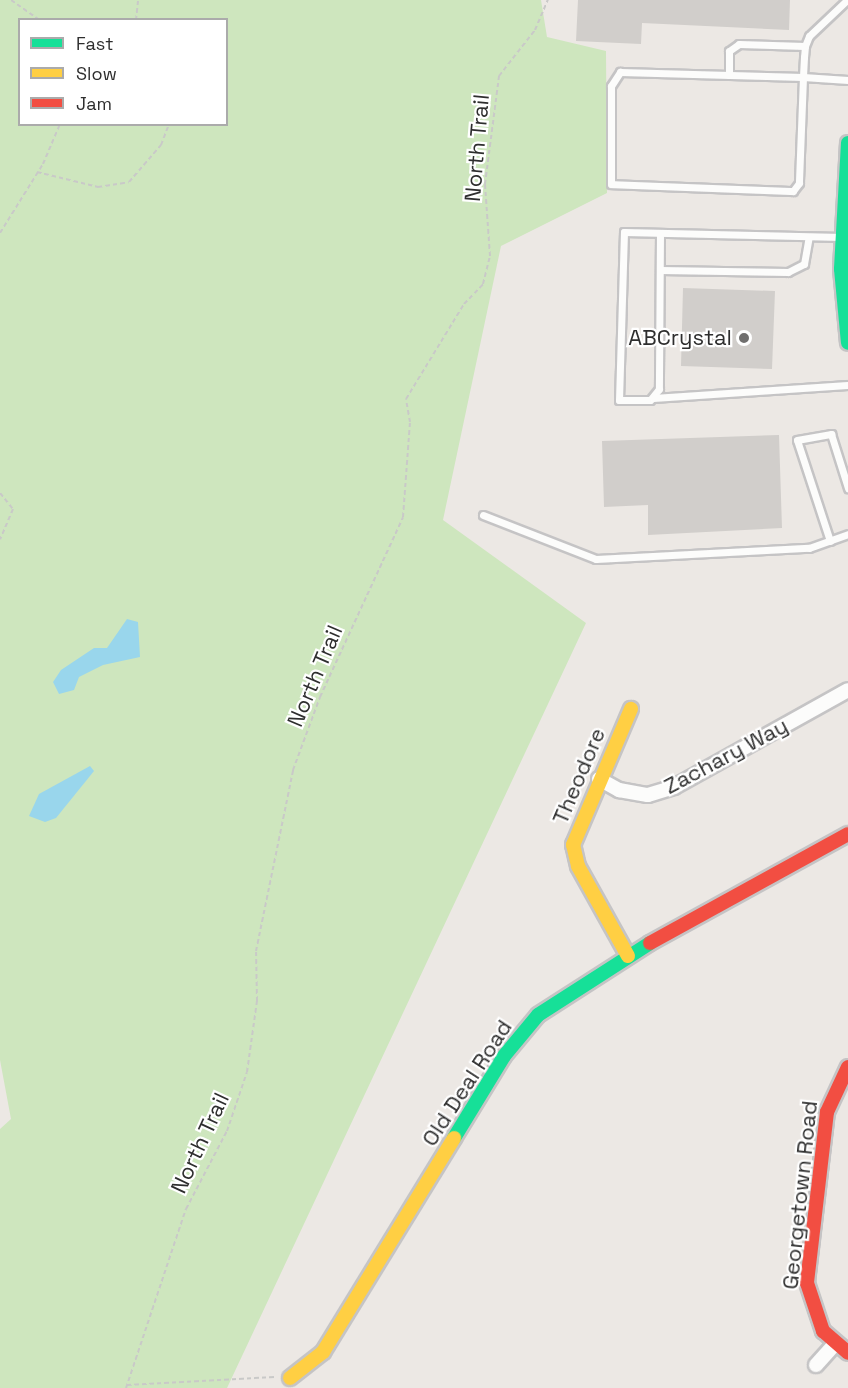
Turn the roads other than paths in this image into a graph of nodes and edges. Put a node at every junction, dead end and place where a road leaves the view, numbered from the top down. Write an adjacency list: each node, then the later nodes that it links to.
1 (847, 0): 2 (lane)
2 (805, 46): 3 (lane); 4 (lane)
3 (729, 75): 4 (lane); 4 (lane)
4 (803, 77): 5 (lane)
5 (848, 80)
6 (848, 143): 9 (street)
7 (660, 233): 8 (lane); 10 (lane); 14 (lane)
8 (809, 237): 9 (lane); 10 (lane)
9 (845, 237): 11 (street)
10 (660, 270): 14 (lane)
11 (845, 285): 12 (street)
12 (848, 343)
13 (848, 385): 14 (lane)
14 (653, 398)
15 (848, 488): 18 (lane)
16 (483, 515): 18 (lane)
17 (848, 534): 18 (lane)
18 (830, 541)
19 (848, 690): 21 (street, Zachary Way)
20 (631, 709): 21 (street, Theodore)
21 (600, 779): 23 (street, Theodore)
22 (848, 834): 23 (street, Old Deal Road)
23 (628, 956): 28 (street, Old Deal Road)
24 (848, 1067): 25 (street, Georgetown Road)
25 (835, 1344): 26 (street, Georgetown Road); 27 (street)
26 (848, 1353)
27 (816, 1365)
28 (290, 1378)

